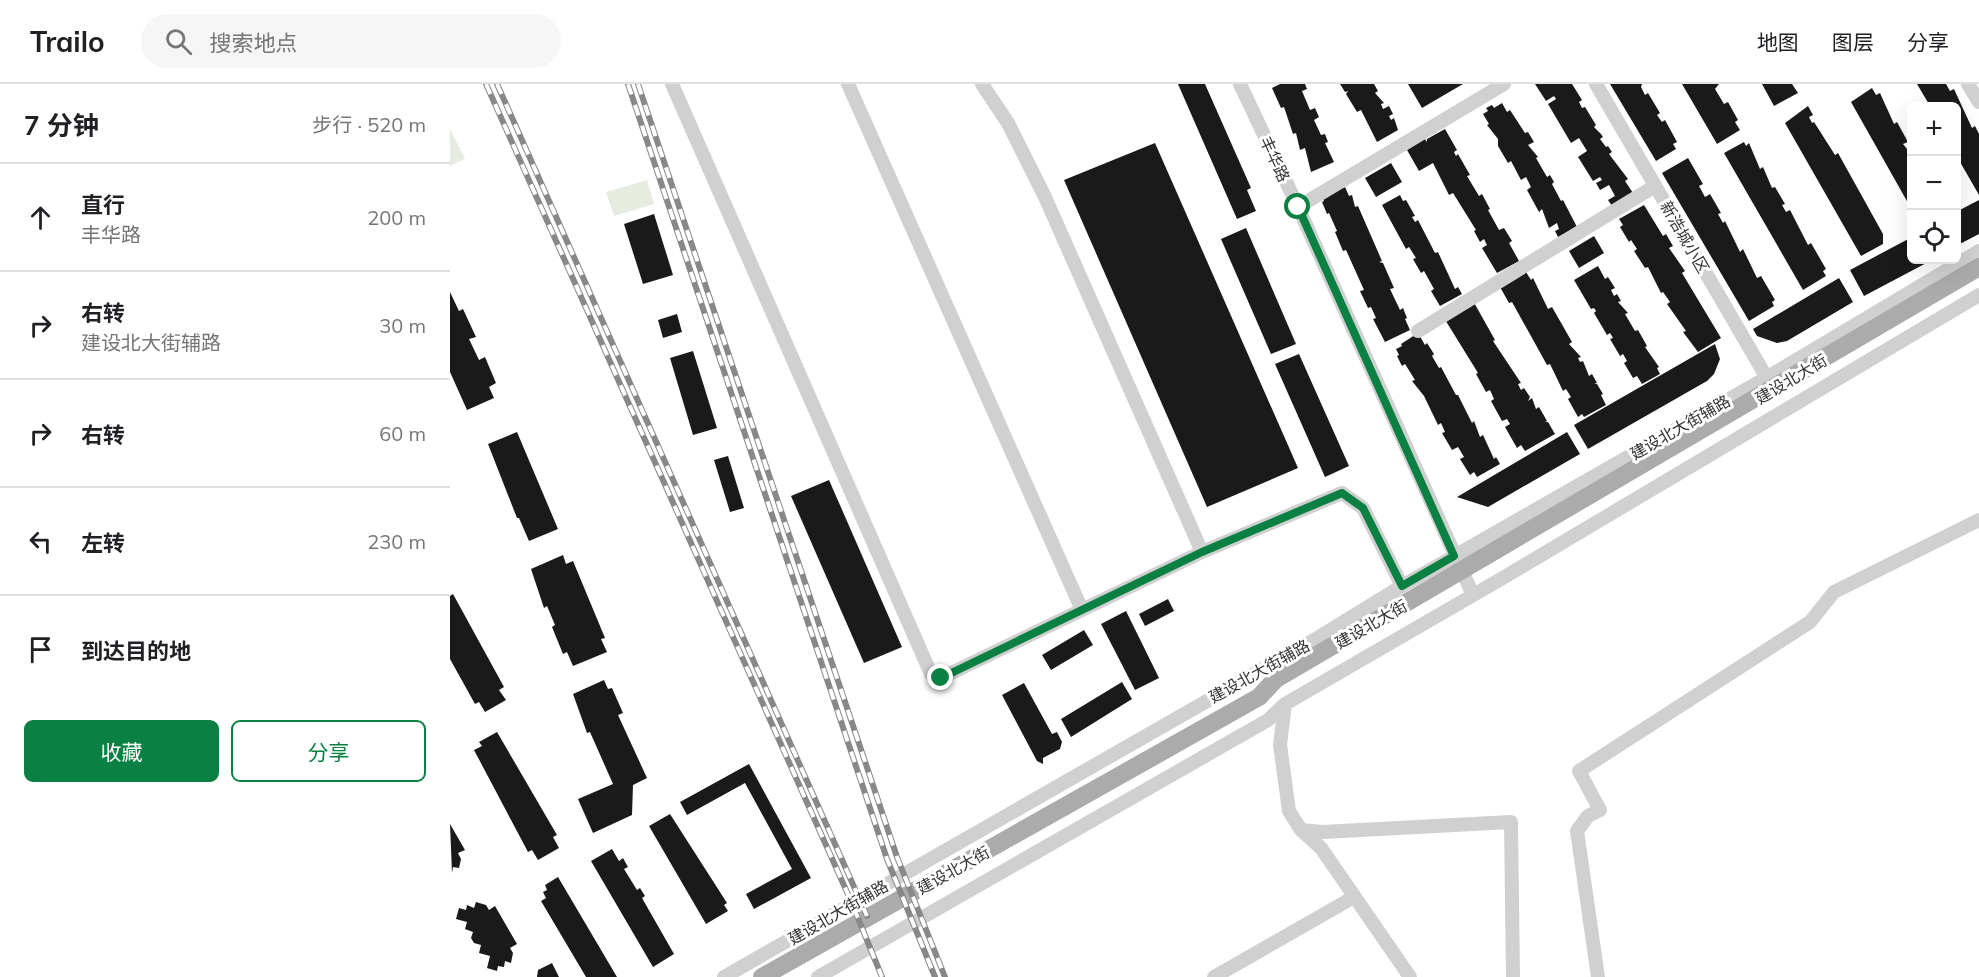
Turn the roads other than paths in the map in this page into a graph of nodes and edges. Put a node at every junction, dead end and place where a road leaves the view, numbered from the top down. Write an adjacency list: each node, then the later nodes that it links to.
1 (672, 84): 21 (street)
2 (848, 84): 21 (street)
3 (982, 84): 18 (street)
4 (1239, 84): 10 (street, 丰华路)
5 (1504, 84): 10 (street)
6 (1596, 84): 9 (street, 新浩城小区)
7 (1968, 84): 8 (street)
8 (1979, 102)
9 (1655, 186): 15 (street); 16 (street, 新浩城小区)
10 (1298, 207): 19 (street, 丰华路)
11 (1979, 251): 16 (street)
12 (1979, 267): 16 (main road, 建设北大街)
13 (1979, 282): 19 (main road)
14 (1979, 295): 19 (street, 建设北大街辅路)
15 (1418, 331)
16 (1770, 384): 19 (main road, 建设北大街)
17 (1979, 520): 31 (street)
18 (1202, 552): 20 (street); 21 (street)
19 (1463, 576): 20 (street, 建设北大街辅路); 22 (street, 建设北大街辅路); 26 (main road, 建设北大街)
20 (1402, 586): 25 (street, 建设北大街辅路)
21 (1082, 610)
22 (1285, 704): 23 (street); 27 (street, 建设北大街辅路)
23 (1301, 830): 24 (street); 30 (street)
24 (1354, 897): 28 (street); 29 (street)
25 (724, 977)
26 (762, 977)
27 (818, 977)
28 (1214, 977)
29 (1410, 977)
30 (1513, 977)
31 (1598, 977)

